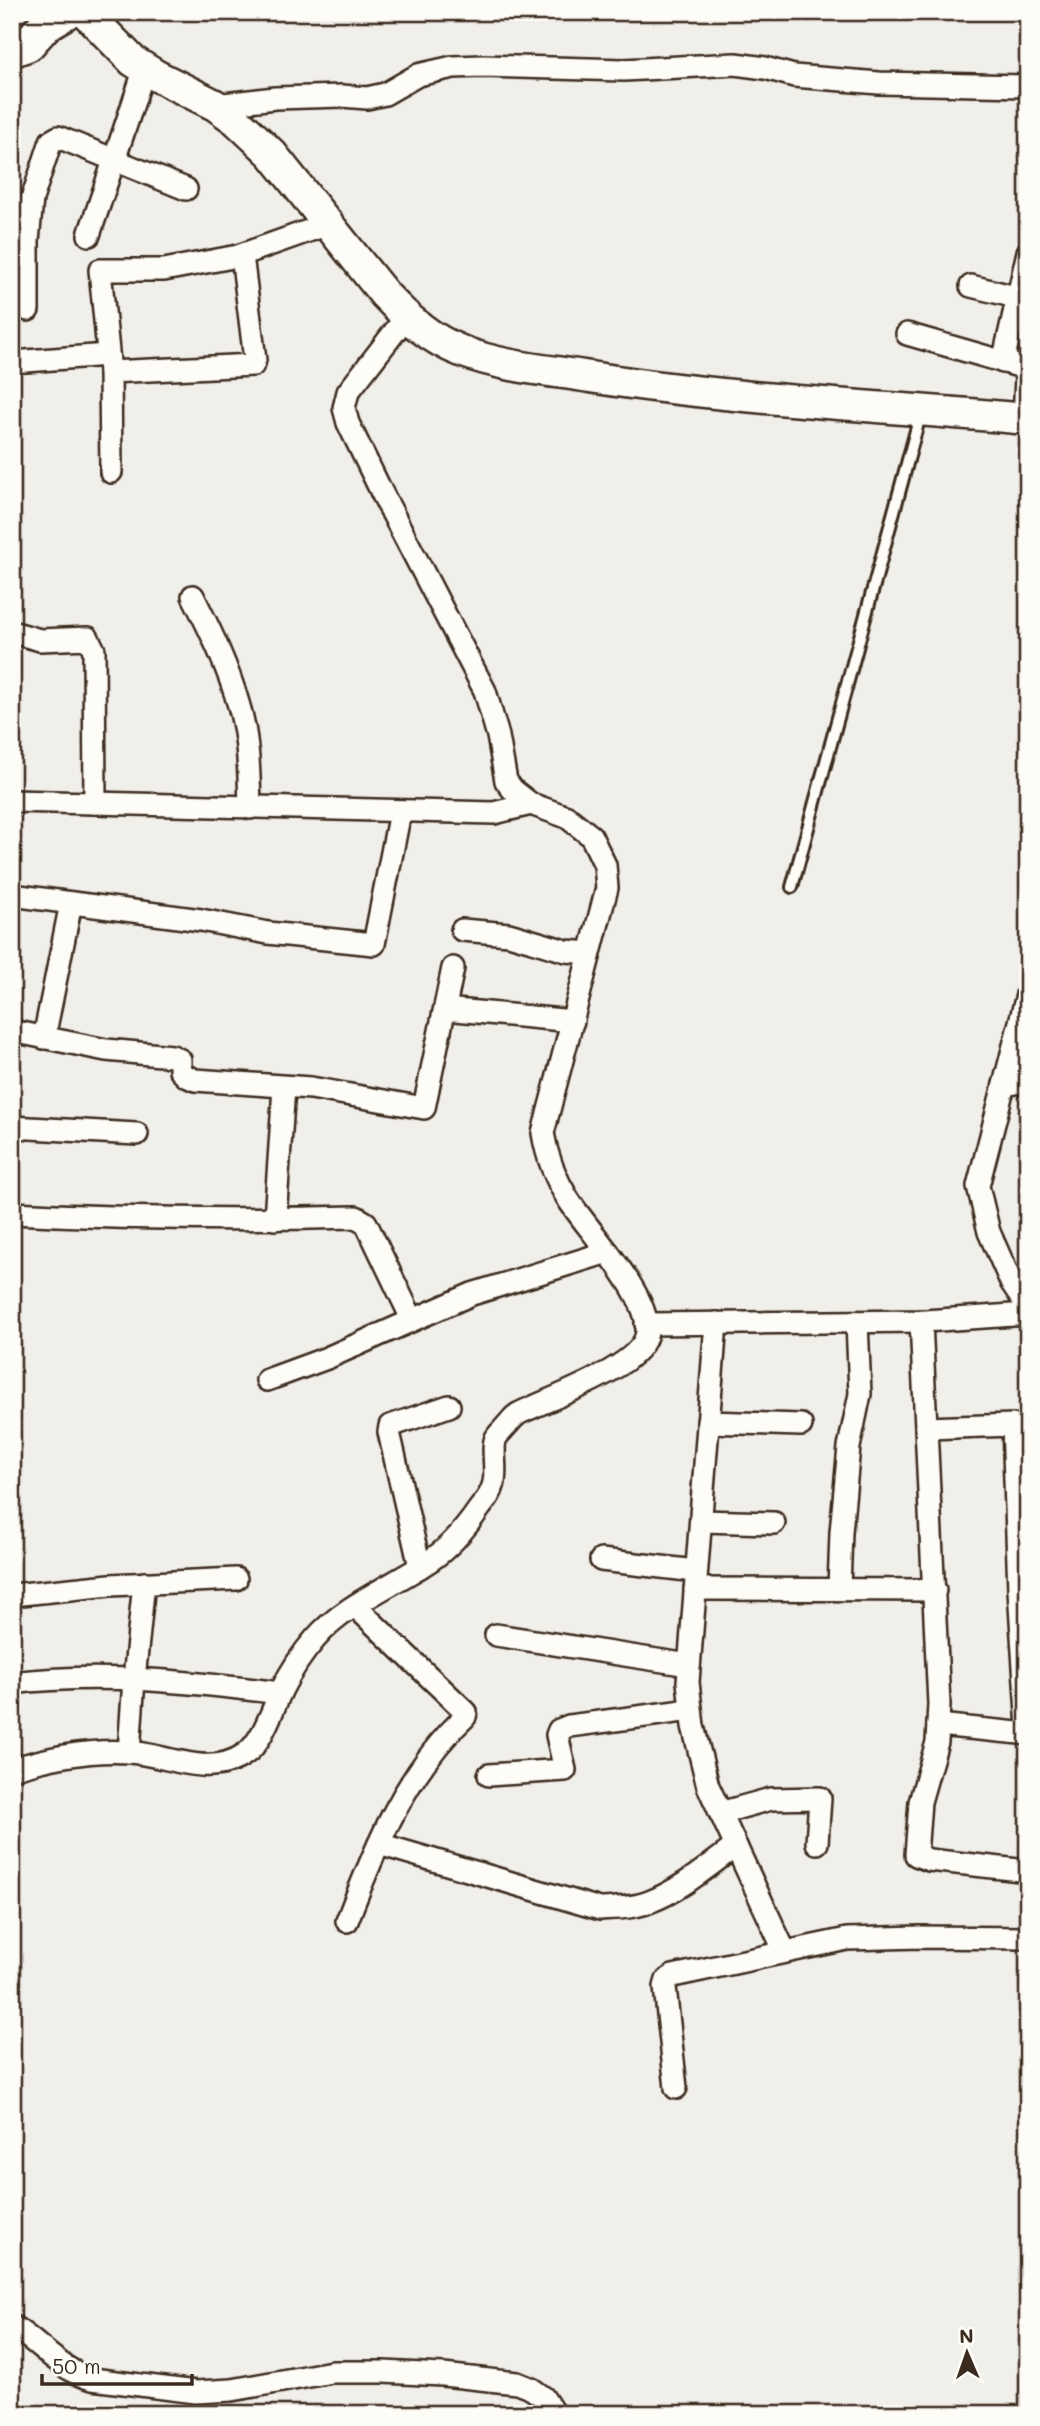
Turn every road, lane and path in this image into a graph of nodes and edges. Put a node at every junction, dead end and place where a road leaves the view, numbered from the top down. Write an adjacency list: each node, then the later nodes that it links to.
1 (85, 12): 5 (main road)
2 (56, 18): 3 (main road); 4 (main road)
3 (12, 29)
4 (12, 50)
5 (145, 68): 7 (main road); 8 (street)
6 (1028, 86): 7 (street)
7 (215, 105): 10 (main road)
8 (114, 159): 9 (street); 11 (street); 12 (street)
9 (186, 189)
10 (328, 225): 14 (street); 18 (main road)
11 (89, 235)
12 (20, 241): 17 (street)
13 (1028, 252): 16 (street)
14 (242, 255): 22 (street); 22 (street)
15 (971, 286): 16 (street)
16 (1023, 299): 21 (street)
17 (28, 310)
18 (406, 317): 23 (main road); 30 (street)
19 (907, 334): 21 (street)
20 (12, 362): 22 (street)
21 (1003, 362): 24 (street)
22 (109, 363): 25 (street)
23 (922, 410): 24 (main road); 33 (lane)
24 (1026, 418)
25 (111, 472)
26 (193, 596): 31 (street)
27 (12, 632): 29 (street)
28 (12, 800): 29 (street)
29 (95, 803): 31 (street)
30 (531, 804): 32 (street); 37 (street)
31 (250, 808): 32 (street)
32 (400, 811): 35 (street)
33 (792, 887)
34 (12, 895): 35 (street)
35 (71, 903): 43 (street)
36 (462, 930): 37 (street)
37 (590, 953): 41 (street)
38 (453, 968): 40 (street)
39 (1026, 1004): 45 (street)
40 (445, 1009): 41 (street); 46 (street)
41 (573, 1021): 51 (street)
42 (12, 1031): 43 (street)
43 (44, 1038): 46 (street)
44 (1028, 1082): 45 (street)
45 (1004, 1085): 52 (street)
46 (284, 1087): 50 (street)
47 (12, 1127): 48 (street)
48 (137, 1134)
49 (12, 1213): 50 (street)
50 (275, 1219): 54 (street)
51 (608, 1252): 54 (street); 58 (street)
52 (1028, 1307)
53 (1028, 1314): 55 (street)
54 (412, 1319): 59 (street)
55 (921, 1321): 56 (street); 63 (street)
56 (857, 1322): 57 (street); 71 (street)
57 (716, 1323): 58 (street); 61 (street)
58 (646, 1324): 67 (street)
59 (267, 1380)
60 (449, 1406): 67 (street)
61 (708, 1422): 62 (street); 64 (street)
62 (801, 1425)
63 (926, 1428): 72 (street); 82 (street)
64 (701, 1521): 65 (street); 69 (street)
65 (774, 1523)
66 (601, 1560): 69 (street)
67 (420, 1567): 74 (street)
68 (236, 1578): 70 (street)
69 (696, 1580): 71 (street); 76 (street)
70 (144, 1583): 73 (street); 77 (street)
71 (839, 1590): 72 (street)
72 (935, 1590): 81 (street)
73 (12, 1595)
74 (356, 1607): 79 (street); 88 (street)
75 (496, 1635): 76 (street)
76 (689, 1665): 80 (street)
77 (134, 1679): 78 (street); 79 (street); 83 (street)
78 (12, 1683)
79 (281, 1693): 83 (street)
80 (691, 1710): 85 (street); 86 (street)
81 (938, 1725): 82 (street); 90 (street)
82 (1028, 1731)
83 (129, 1752): 84 (street)
84 (12, 1769)
85 (489, 1776)
86 (720, 1813): 87 (street); 89 (street)
87 (817, 1843)
88 (379, 1844): 89 (street); 91 (street)
89 (736, 1846): 93 (street)
90 (1028, 1871)
91 (347, 1921)
92 (1028, 1938): 93 (street)
93 (785, 1952): 94 (street)
94 (676, 2088)
95 (12, 2326): 96 (street)
96 (554, 2414)

